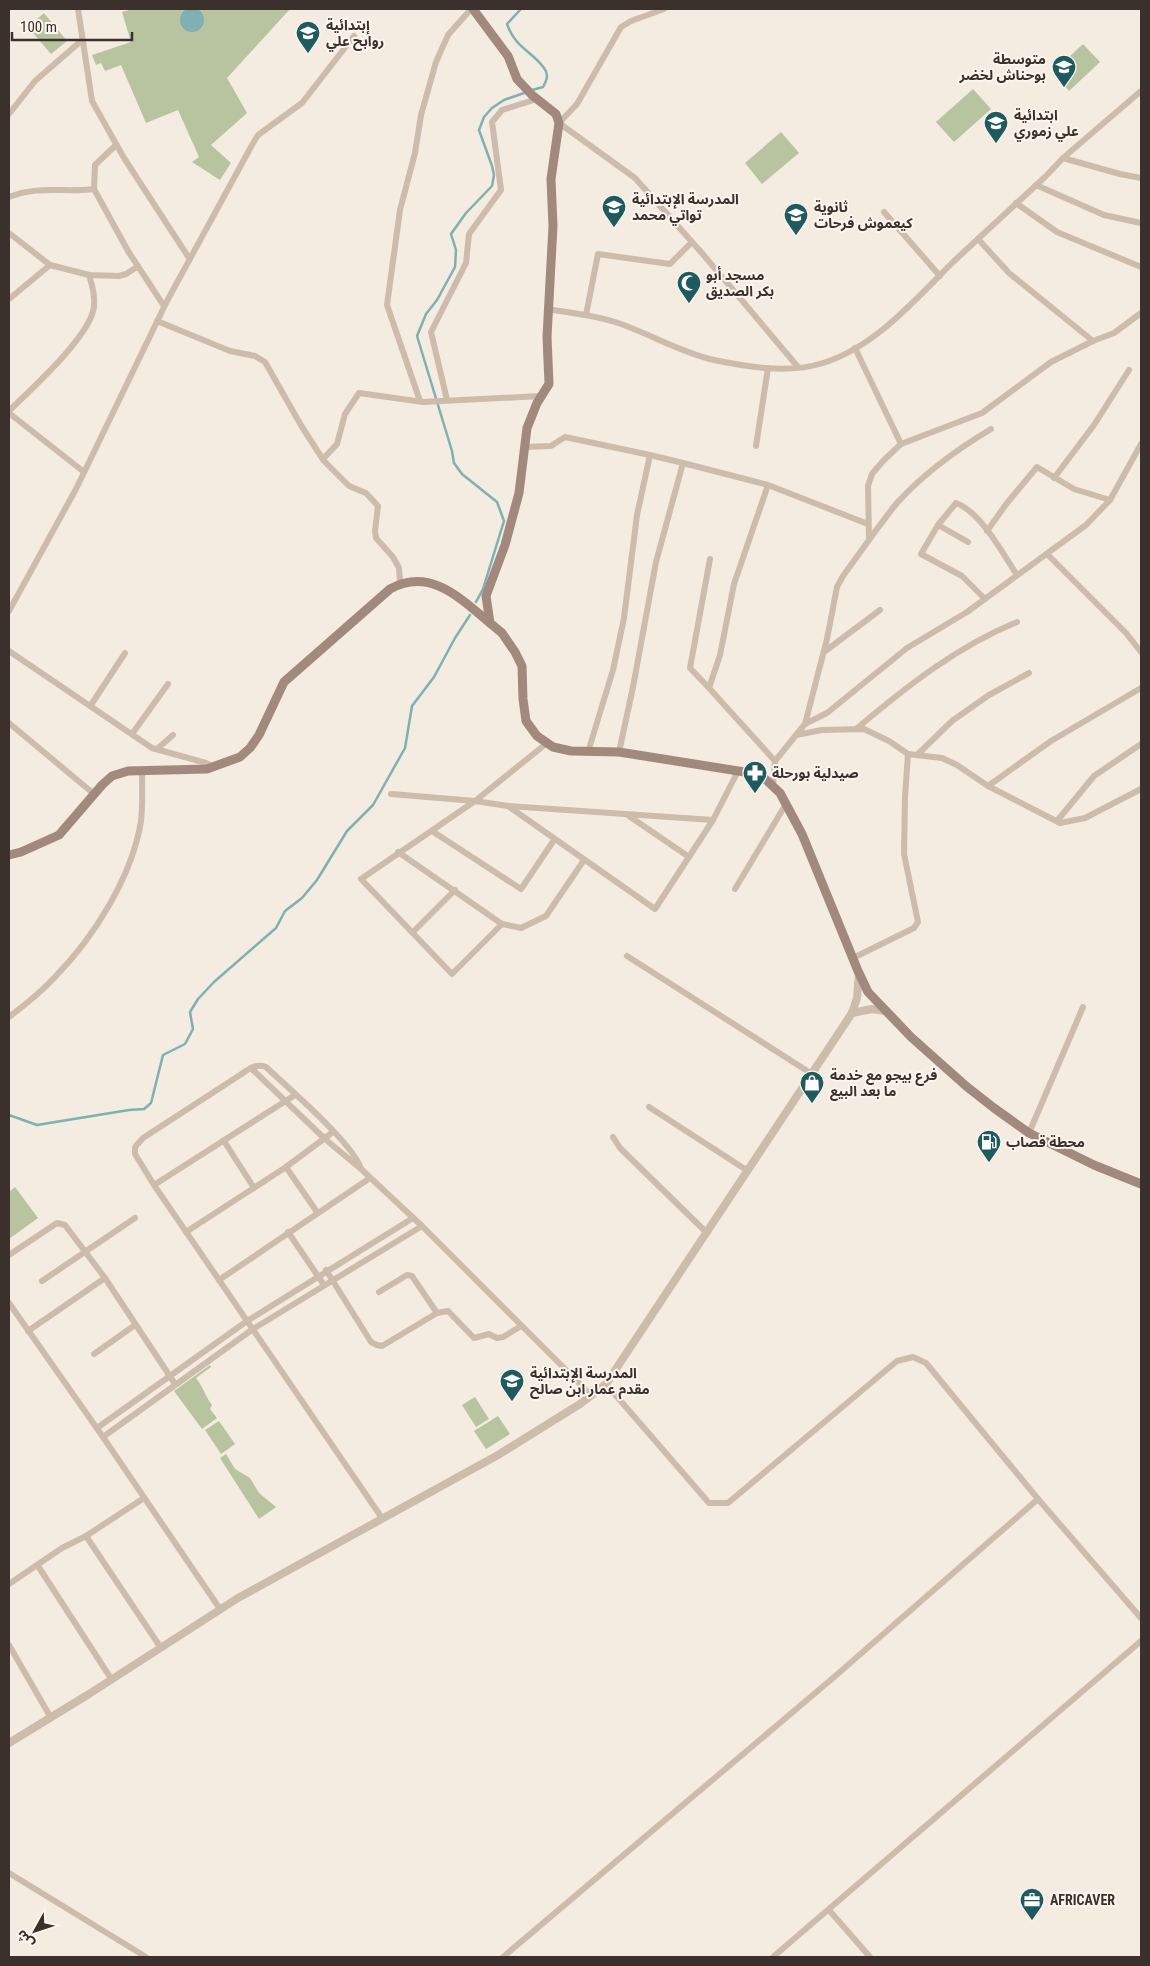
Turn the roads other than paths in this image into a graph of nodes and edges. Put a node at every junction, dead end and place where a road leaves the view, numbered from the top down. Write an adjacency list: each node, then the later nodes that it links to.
1 (78, 9): 5 (street)
2 (472, 9): 7 (main road); 40 (street)
3 (664, 9): 9 (street)
4 (354, 36): 22 (street)
5 (81, 40): 8 (street); 10 (street)
6 (1141, 91): 11 (street)
7 (532, 94): 9 (main road); 41 (street)
8 (9, 114)
9 (559, 123): 21 (street); 30 (main road)
10 (116, 145): 14 (street); 22 (street)
11 (1063, 158): 12 (street); 13 (street)
12 (1141, 178)
13 (1036, 185): 16 (street); 18 (street)
14 (94, 189): 15 (street); 24 (street)
15 (9, 197)
16 (1016, 203): 20 (street); 25 (street)
17 (884, 212): 27 (street)
18 (1141, 223)
19 (9, 233): 23 (street)
20 (978, 239): 27 (street); 34 (street)
21 (692, 242): 32 (street); 36 (street)
22 (189, 258): 29 (street)
23 (50, 265): 26 (street); 28 (street)
24 (137, 267): 26 (street); 29 (street)
25 (1141, 267)
26 (89, 275): 42 (street)
27 (940, 276): 35 (street)
28 (9, 299)
29 (164, 306): 33 (street)
30 (548, 309): 32 (street); 39 (main road)
31 (1141, 313): 34 (street)
32 (586, 315): 37 (street)
33 (157, 321): 49 (street); 51 (street)
34 (1093, 341): 44 (street)
35 (855, 348): 36 (street); 44 (street)
36 (798, 367): 37 (street)
37 (768, 368): 46 (street)
38 (1129, 370): 52 (street)
39 (541, 396): 41 (street); 47 (main road)
40 (420, 401): 41 (street); 49 (street)
41 (440, 401)
42 (9, 412): 51 (street)
43 (991, 430): 58 (street)
44 (901, 444): 55 (street)
45 (1141, 444): 54 (street)
46 (756, 446)
47 (524, 447): 48 (street); 68 (main road)
48 (650, 455): 50 (street); 87 (street)
49 (323, 458): 63 (street)
50 (683, 462): 53 (street); 88 (street)
51 (84, 472): 66 (street)
52 (1054, 478): 54 (street); 57 (street)
53 (768, 485): 55 (street); 75 (street)
54 (1110, 500): 60 (street)
55 (868, 524): 58 (street)
56 (938, 525): 57 (street); 59 (street); 64 (street)
57 (987, 531): 62 (street)
58 (869, 540): 70 (street)
59 (968, 542)
60 (1048, 555): 62 (street); 71 (street)
61 (710, 559): 75 (street)
62 (1017, 575): 64 (street)
63 (400, 583): 68 (main road); 92 (main road)
64 (985, 599): 79 (street)
65 (880, 610): 70 (street)
66 (9, 611)
67 (1017, 622): 80 (street)
68 (490, 623): 84 (main road)
69 (9, 651): 77 (street)
70 (824, 652): 79 (street)
71 (1141, 652)
72 (124, 653): 77 (street)
73 (1029, 673): 90 (street)
74 (168, 684): 81 (street)
75 (709, 688): 91 (street)
76 (1141, 688): 95 (street)
77 (90, 705): 81 (street)
78 (9, 723): 98 (street)
79 (805, 724): 83 (street)
80 (856, 729): 83 (street); 89 (street)
81 (132, 734): 86 (street)
82 (172, 735): 86 (street)
83 (796, 735): 91 (street)
84 (547, 743): 87 (main road); 100 (street)
85 (1141, 744): 105 (street)
86 (157, 749): 92 (street)
87 (588, 752): 88 (main road)
88 (619, 752): 94 (main road)
89 (908, 754): 90 (street); 117 (street)
90 (917, 755): 95 (street)
91 (775, 761): 96 (street)
92 (214, 767): 93 (main road)
93 (142, 771): 98 (main road); 122 (street)
94 (738, 771): 96 (main road); 104 (street)
95 (988, 786): 105 (street)
96 (773, 787): 101 (main road)
97 (1141, 789): 105 (street)
98 (94, 794): 109 (main road)
99 (391, 794): 100 (street)
100 (475, 801): 102 (street); 106 (street)
101 (786, 804): 112 (street); 117 (main road)
102 (508, 806): 103 (street); 107 (street)
103 (628, 815): 104 (street); 110 (street)
104 (713, 820): 110 (street)
105 (1058, 821)
106 (432, 832): 107 (street); 108 (street)
107 (554, 840): 111 (street)
108 (398, 852): 113 (street); 115 (street)
109 (9, 855)
110 (689, 857): 111 (street)
111 (584, 860): 114 (street)
112 (735, 889)
113 (455, 890): 114 (street); 115 (street)
114 (502, 924): 115 (street)
115 (413, 932)
116 (627, 956): 124 (street)
117 (853, 958): 118 (main road)
118 (858, 973): 120 (main road); 121 (street)
119 (1083, 1007): 129 (street)
120 (885, 1010): 121 (street); 129 (main road)
121 (852, 1013): 124 (street)
122 (9, 1017)
123 (251, 1068): 125 (street); 126 (street); 138 (street)
124 (812, 1074): 135 (street)
125 (296, 1095): 126 (street); 128 (street)
126 (288, 1101): 131 (street); 132 (street)
127 (650, 1107): 135 (street)
128 (333, 1132): 131 (street); 134 (street)
129 (1029, 1133): 137 (main road)
130 (613, 1137): 146 (street)
131 (325, 1139): 133 (street); 134 (street)
132 (224, 1141): 138 (street); 139 (street)
133 (286, 1167): 139 (street); 140 (street)
134 (361, 1169): 136 (street)
135 (748, 1171): 146 (street)
136 (370, 1178): 140 (street); 142 (street)
137 (1141, 1184)
138 (154, 1185): 144 (street)
139 (254, 1188): 144 (street)
140 (317, 1212): 145 (street)
141 (135, 1218): 147 (street)
142 (413, 1218): 143 (street); 149 (street)
143 (422, 1226): 153 (street); 161 (street)
144 (186, 1232): 152 (street)
145 (288, 1232): 150 (street); 152 (street)
146 (707, 1233): 167 (street)
147 (86, 1251): 148 (street); 151 (street); 154 (street)
148 (9, 1255)
149 (326, 1270): 150 (street); 153 (street)
150 (317, 1276): 155 (street); 159 (street)
151 (105, 1278): 160 (street); 163 (street)
152 (219, 1280): 159 (street)
153 (332, 1280): 155 (street); 158 (street)
154 (42, 1281)
155 (324, 1285): 162 (street)
156 (379, 1292): 158 (street)
157 (9, 1303): 163 (street)
158 (438, 1313): 161 (street)
159 (247, 1321): 162 (street); 165 (street)
160 (135, 1325): 164 (street); 165 (street)
161 (521, 1326): 168 (street)
162 (253, 1329): 166 (street); 173 (street)
163 (28, 1331): 169 (street)
164 (94, 1354)
165 (169, 1375): 166 (street); 169 (street)
166 (175, 1384): 170 (street)
167 (606, 1384): 168 (street); 172 (street)
168 (591, 1395): 173 (street)
169 (97, 1428): 170 (street)
170 (103, 1437): 171 (street)
171 (144, 1498): 174 (street); 177 (street)
172 (1038, 1499): 178 (street); 188 (street)
173 (382, 1518): 177 (street)
174 (86, 1536): 175 (street); 181 (street)
175 (38, 1566): 176 (street); 182 (street)
176 (9, 1584)
177 (220, 1609): 181 (street)
178 (1141, 1618)
179 (1141, 1641): 186 (street)
180 (9, 1645): 183 (street)
181 (161, 1648): 182 (street)
182 (112, 1680): 183 (street)
183 (51, 1718): 184 (street)
184 (9, 1743)
185 (9, 1874): 187 (street)
186 (829, 1910): 189 (street); 190 (street)
187 (146, 1957)
188 (503, 1957)
189 (773, 1957)
190 (870, 1957)

